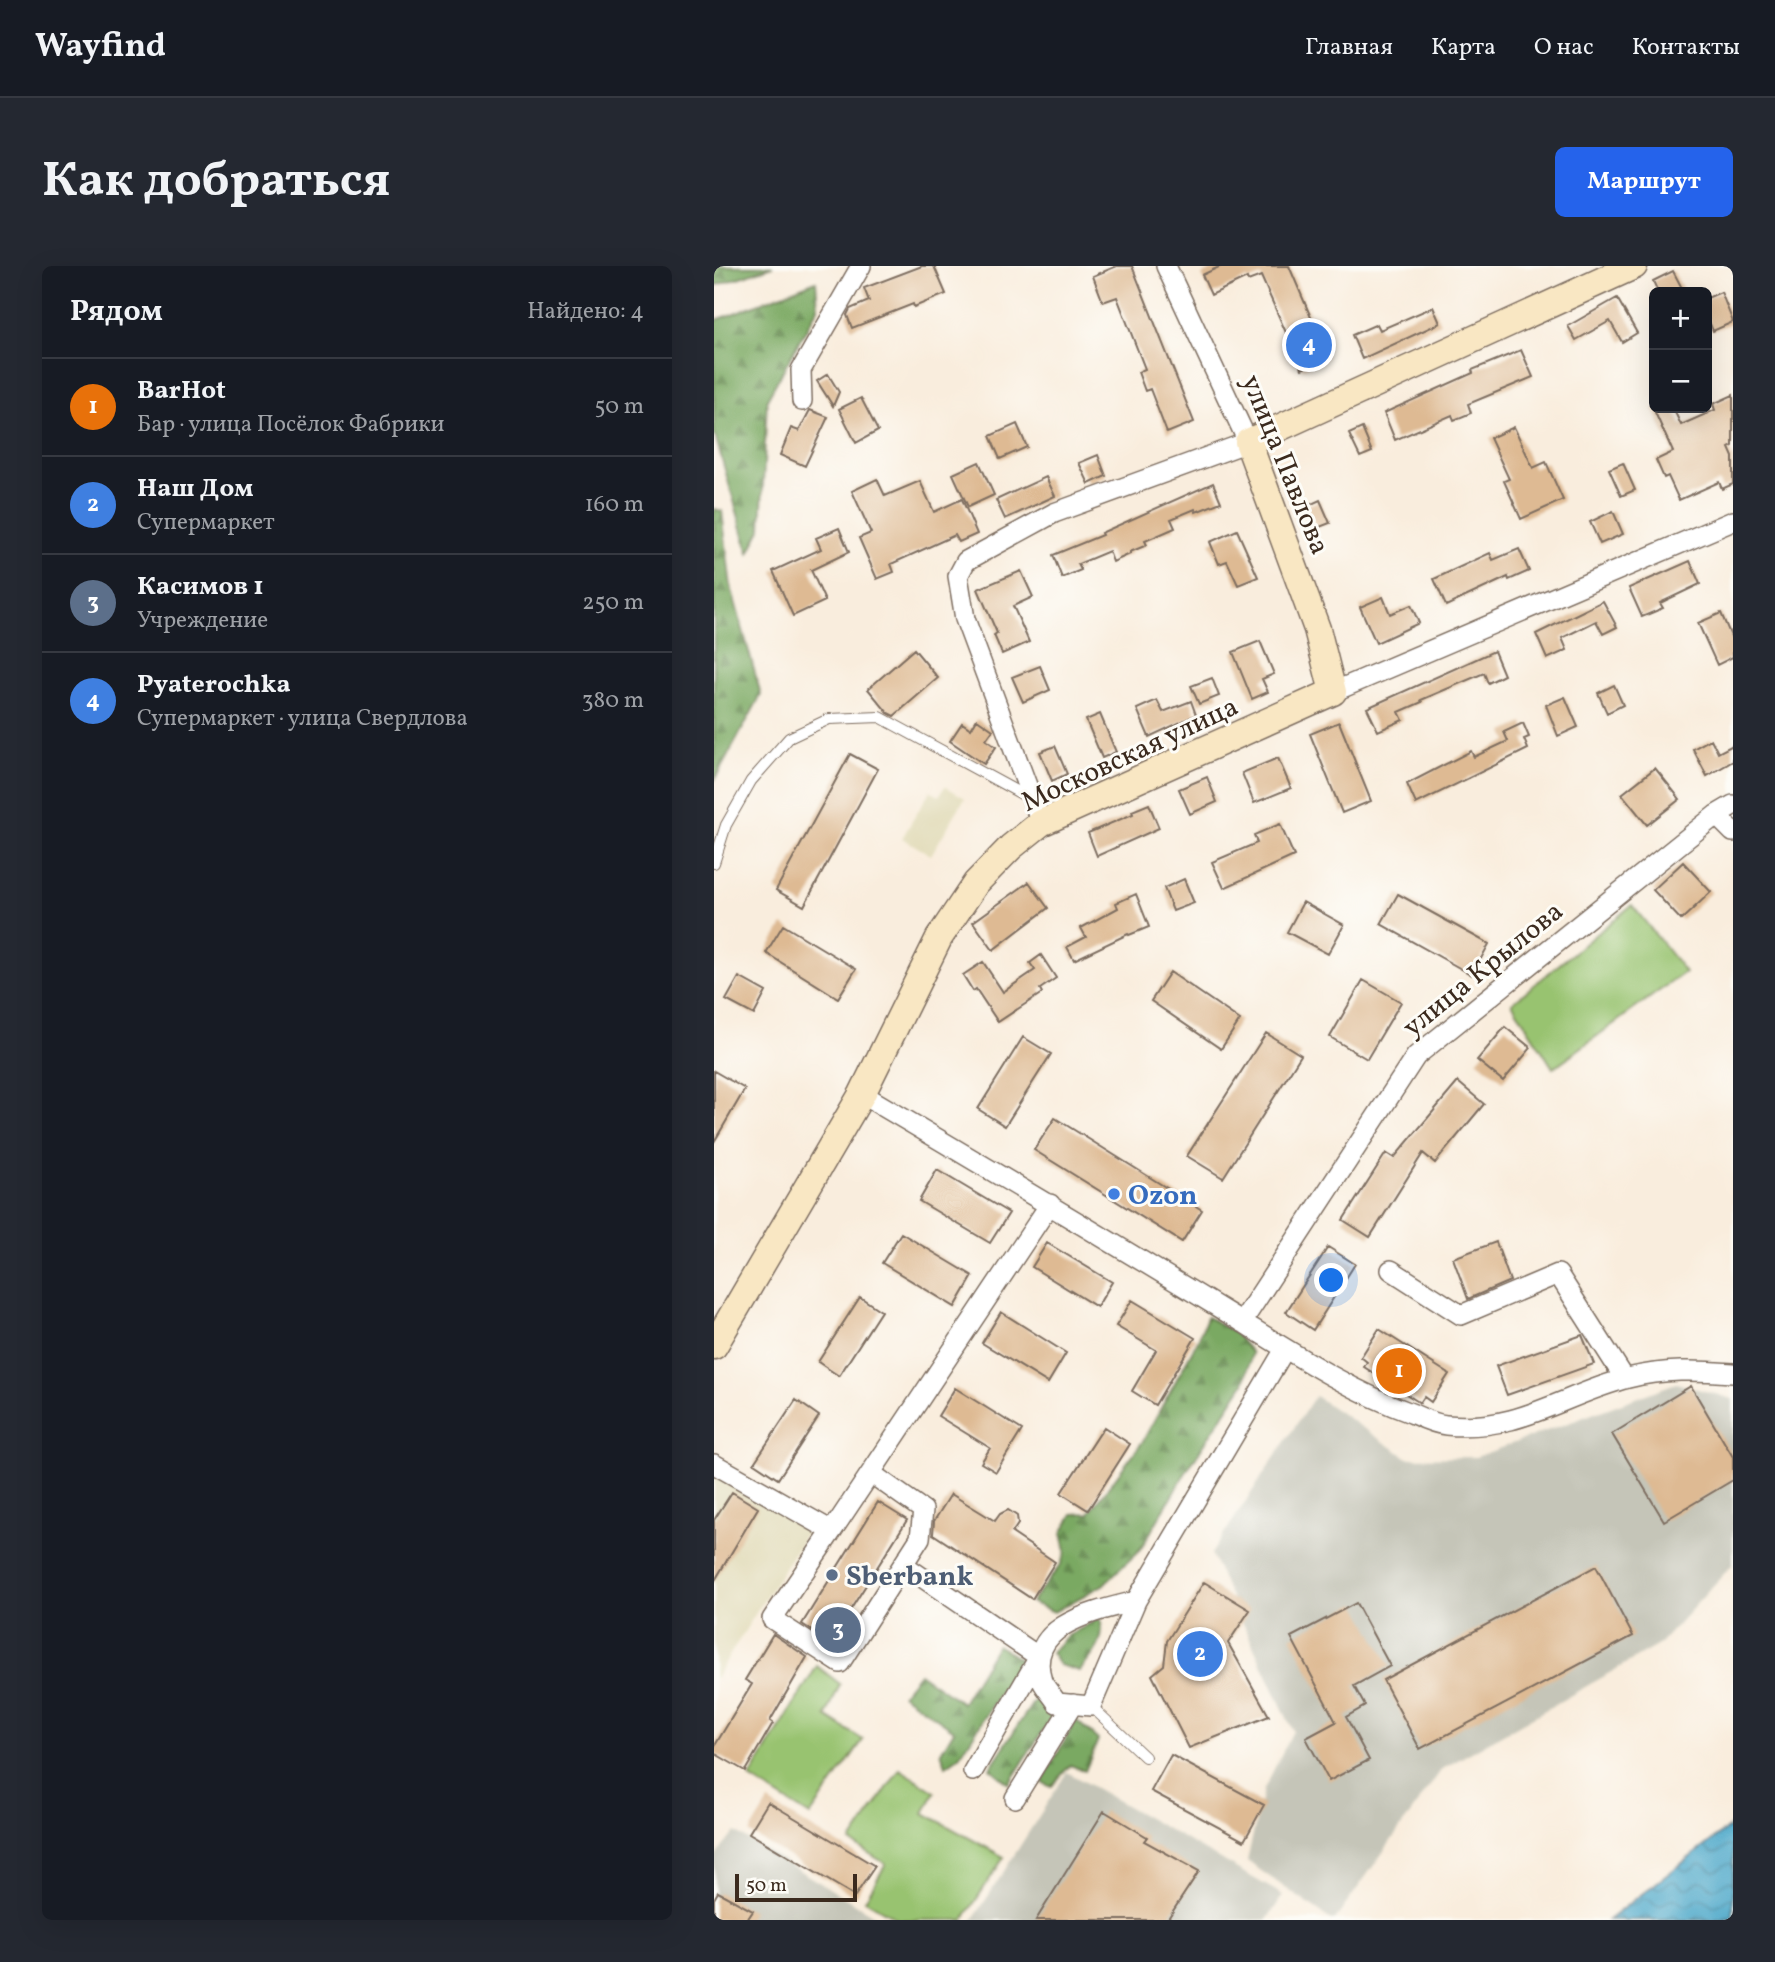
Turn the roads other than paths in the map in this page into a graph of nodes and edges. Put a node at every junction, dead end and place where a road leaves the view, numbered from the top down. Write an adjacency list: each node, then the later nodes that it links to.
1 (861, 266): 4 (street)
2 (1166, 266): 5 (street, улица Павлова)
3 (1634, 266): 5 (main road)
4 (802, 401)
5 (1248, 442): 7 (main road, улица Павлова); 9 (street)
6 (1733, 521): 7 (street, Московская улица)
7 (1333, 692): 9 (main road, Московская улица)
8 (1725, 810): 10 (street); 15 (street, улица Крылова)
9 (1037, 811): 11 (lane); 12 (main road, Московская улица)
10 (1733, 832)
11 (714, 863)
12 (862, 1094): 13 (street); 16 (main road, Московская улица)
13 (1050, 1204): 15 (street); 21 (street)
14 (1391, 1270): 19 (street)
15 (1242, 1322): 17 (street)
16 (714, 1346)
17 (1285, 1349): 19 (street); 24 (street)
18 (1733, 1373): 19 (street)
19 (1626, 1379)
20 (714, 1464): 22 (street)
21 (872, 1474): 22 (street); 23 (street)
22 (832, 1531): 23 (street)
23 (904, 1565): 25 (street)
24 (1136, 1601): 25 (street); 26 (street)
25 (1039, 1657): 26 (street); 28 (street)
26 (1082, 1705): 27 (lane); 29 (street)
27 (1145, 1757)
28 (972, 1771)
29 (1015, 1798)

